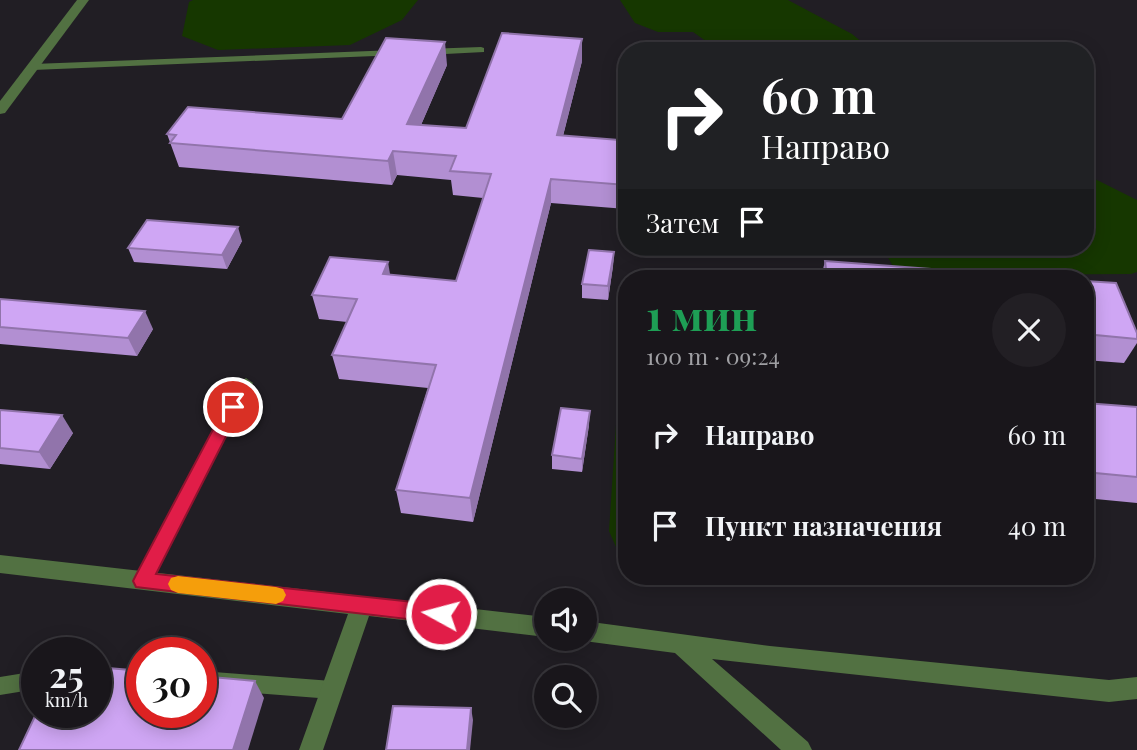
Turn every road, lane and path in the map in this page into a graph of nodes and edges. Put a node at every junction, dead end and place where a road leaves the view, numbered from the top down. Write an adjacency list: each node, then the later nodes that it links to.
1 (83, 0): 3 (street)
2 (481, 50): 3 (lane)
3 (33, 67): 4 (street)
4 (0, 110)
5 (246, 383): 7 (lane)
6 (0, 564): 7 (street)
7 (143, 581): 8 (street)
8 (362, 604): 9 (street); 16 (street)
9 (534, 626)
10 (597, 634): 11 (street)
11 (679, 643): 15 (street); 18 (street)
12 (217, 681): 16 (lane)
13 (21, 683): 14 (lane)
14 (0, 686)
15 (1137, 688)
16 (332, 690): 17 (street)
17 (311, 750)
18 (800, 750)

